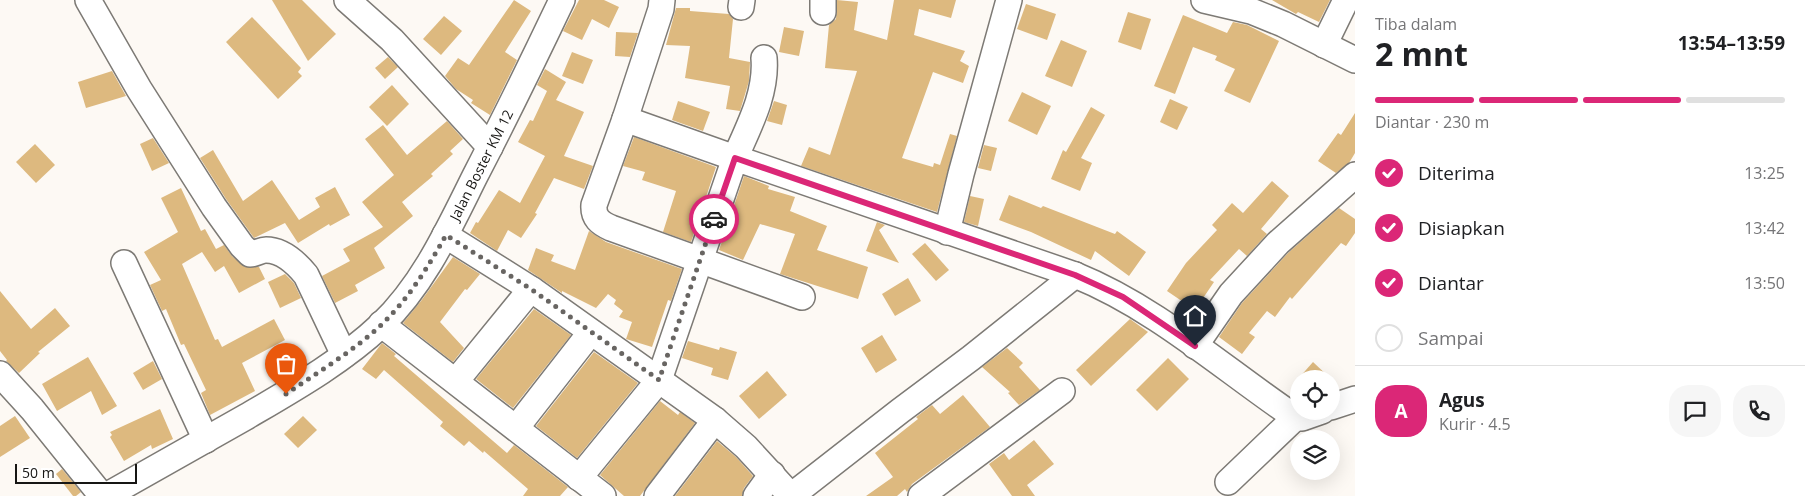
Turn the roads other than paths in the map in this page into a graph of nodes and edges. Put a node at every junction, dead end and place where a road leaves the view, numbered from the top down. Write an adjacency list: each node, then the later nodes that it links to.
1 (88, 0): 25 (street)
2 (347, 0): 12 (street)
3 (562, 0): 12 (street, Jalan Boster KM 12)
4 (662, 0): 11 (street)
5 (1009, 0): 15 (street)
6 (1204, 0): 8 (street)
7 (1346, 0): 8 (street)
8 (1324, 45): 10 (street)
9 (764, 58): 13 (street)
10 (1355, 60)
11 (625, 119): 13 (street); 17 (street)
12 (490, 147): 16 (street, Jalan Boster KM 12)
13 (735, 158): 15 (street); 17 (street)
14 (1355, 175): 24 (street)
15 (947, 232): 19 (street)
16 (446, 235): 20 (street); 22 (street, Jalan Boster KM 12)
17 (700, 260): 21 (street); 27 (street)
18 (124, 263): 36 (street)
19 (1075, 275): 24 (street); 45 (street)
20 (531, 289): 23 (street); 28 (street)
21 (802, 297)
22 (382, 324): 25 (street, Jalan Boster KM 12); 28 (street)
23 (591, 332): 27 (street); 35 (street)
24 (1195, 346): 32 (street)
25 (344, 354): 36 (street, Jalan Boster KM 12)
26 (0, 374): 40 (street)
27 (659, 380): 33 (street); 38 (street)
28 (456, 381): 35 (street)
29 (1062, 392): 46 (street)
30 (1355, 399): 31 (street)
31 (1340, 404)
32 (1290, 413)
33 (715, 420): 37 (street); 43 (street)
34 (1293, 420): 39 (street)
35 (516, 428): 38 (street)
36 (206, 440): 41 (street, Jalan Boster KM 12)
37 (772, 474): 44 (street); 45 (street)
38 (579, 478): 42 (street)
39 (1228, 482)
40 (102, 496)
41 (106, 496)
42 (602, 496)
43 (657, 496)
44 (756, 496)
45 (791, 496)
46 (921, 496)

